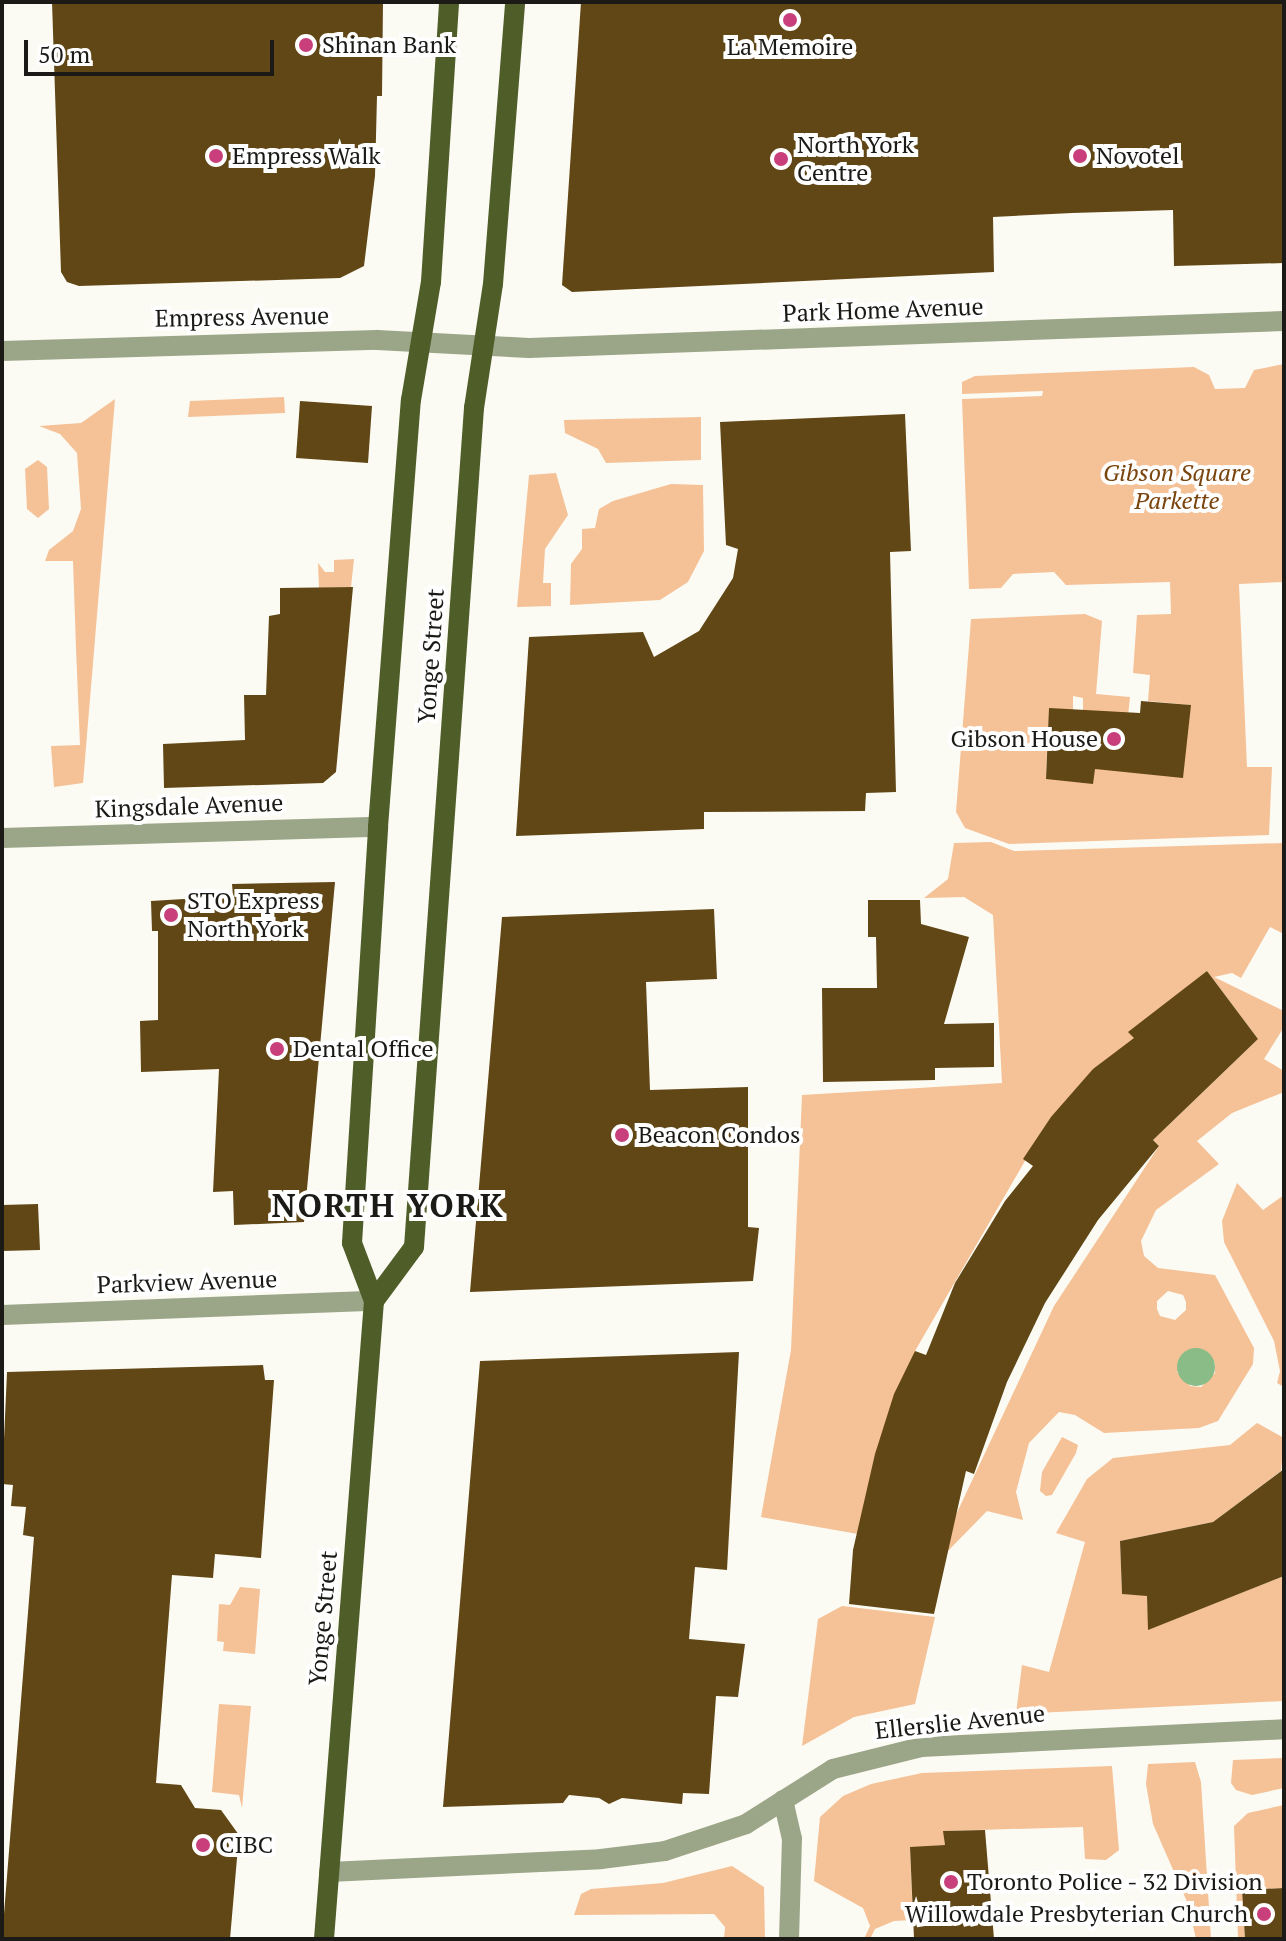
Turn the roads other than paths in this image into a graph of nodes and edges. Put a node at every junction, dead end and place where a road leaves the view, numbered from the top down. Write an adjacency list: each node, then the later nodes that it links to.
1 (449, 2): 4 (main road, Yonge Street)
2 (515, 2): 5 (main road, Yonge Street)
3 (1284, 321): 5 (street, Park Home Avenue)
4 (419, 341): 5 (street, Empress Avenue); 6 (street, Empress Avenue); 7 (main road, Yonge Street)
5 (484, 346): 9 (main road, Yonge Street)
6 (2, 351)
7 (378, 827): 8 (street, Kingsdale Avenue); 9 (main road, Yonge Street)
8 (2, 838)
9 (374, 1301): 10 (street, Parkview Avenue); 13 (main road, Yonge Street)
10 (2, 1315)
11 (1284, 1729): 12 (street, Ellerslie Avenue)
12 (783, 1800): 13 (street, Ellerslie Avenue); 15 (street)
13 (329, 1872): 14 (main road, Yonge Street)
14 (324, 1939)
15 (789, 1939)

